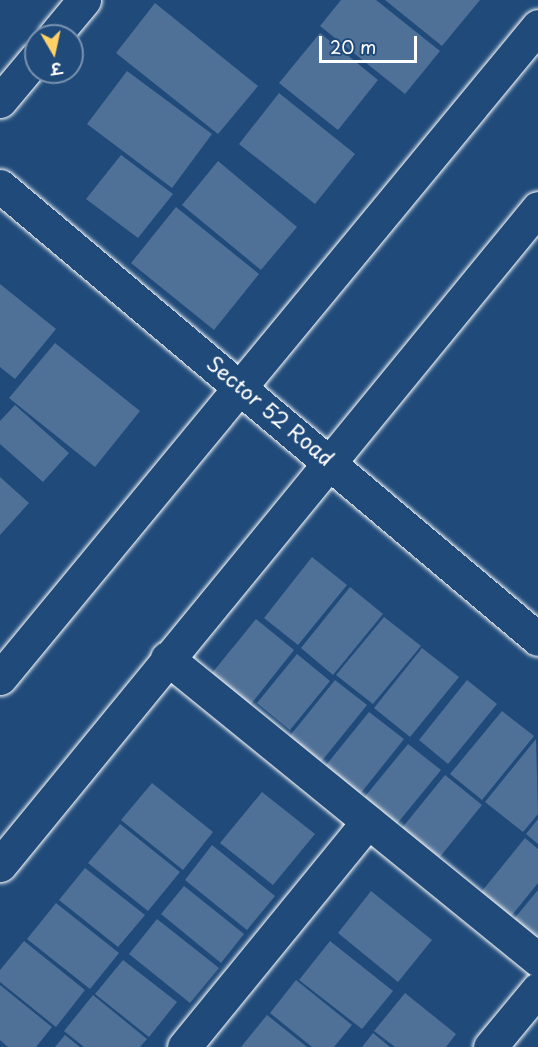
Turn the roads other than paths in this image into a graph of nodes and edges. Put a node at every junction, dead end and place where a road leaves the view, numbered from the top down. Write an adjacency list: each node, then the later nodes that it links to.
1 (84, 0): 2 (street)
2 (64, 24)
3 (538, 26): 8 (street)
4 (24, 72): 5 (street)
5 (0, 101)
6 (0, 186): 8 (street, Sector 52 Road)
7 (538, 208): 9 (street)
8 (241, 386): 9 (street, Sector 52 Road); 12 (street)
9 (329, 458): 10 (street, Sector 52 Road); 11 (street)
10 (538, 639)
11 (167, 657): 13 (street); 14 (street)
12 (0, 678)
13 (368, 821): 15 (street); 17 (street)
14 (0, 865)
15 (538, 960)
16 (538, 989): 18 (street)
17 (184, 1047)
18 (490, 1047)

